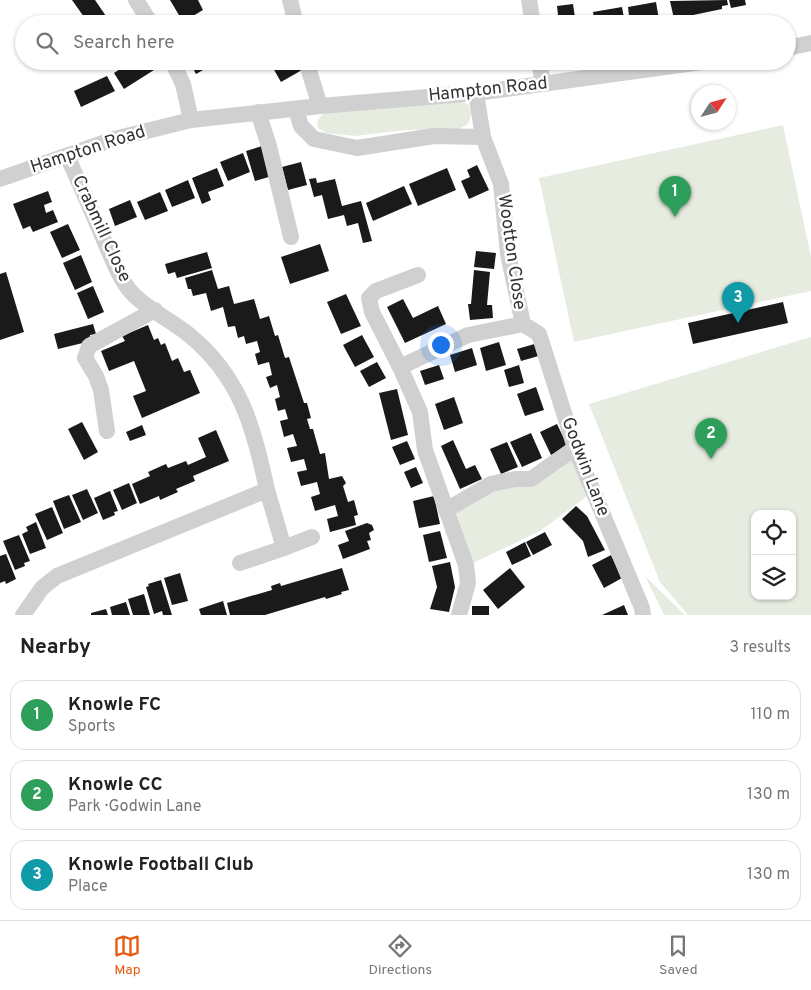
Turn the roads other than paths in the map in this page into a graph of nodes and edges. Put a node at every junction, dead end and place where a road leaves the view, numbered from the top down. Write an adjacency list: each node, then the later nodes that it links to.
1 (136, 0): 4 (street)
2 (290, 0): 5 (street)
3 (530, 0): 6 (street)
4 (145, 15)
5 (294, 15)
6 (532, 15)
7 (811, 43): 8 (street)
8 (796, 46)
9 (176, 70): 18 (street)
10 (309, 70): 15 (street)
11 (541, 70): 13 (street)
12 (644, 70): 13 (street, Hampton Road)
13 (543, 84): 14 (street, Hampton Road)
14 (476, 93): 15 (street, Hampton Road); 19 (street, Wootton Close)
15 (320, 106): 16 (street, Hampton Road)
16 (296, 108): 17 (street, Hampton Road); 19 (street)
17 (258, 112): 18 (street, Hampton Road); 22 (street)
18 (190, 120): 20 (street, Hampton Road)
19 (483, 137): 25 (street, Wootton Close)
20 (67, 156): 21 (street, Hampton Road); 24 (street, Crabmill Close)
21 (0, 180)
22 (291, 237)
23 (418, 275): 26 (street)
24 (155, 310): 27 (street); 29 (street, Crabmill Close)
25 (523, 324): 26 (street, Wootton Close); 28 (street, Godwin Lane)
26 (400, 367): 30 (street)
27 (106, 431)
28 (575, 448): 30 (street); 36 (street, Godwin Lane)
29 (267, 490): 32 (street, Crabmill Close); 34 (street)
30 (446, 510): 35 (street)
31 (312, 537): 32 (street)
32 (284, 548): 33 (street)
33 (240, 562)
34 (23, 615)
35 (459, 615)
36 (643, 615)

